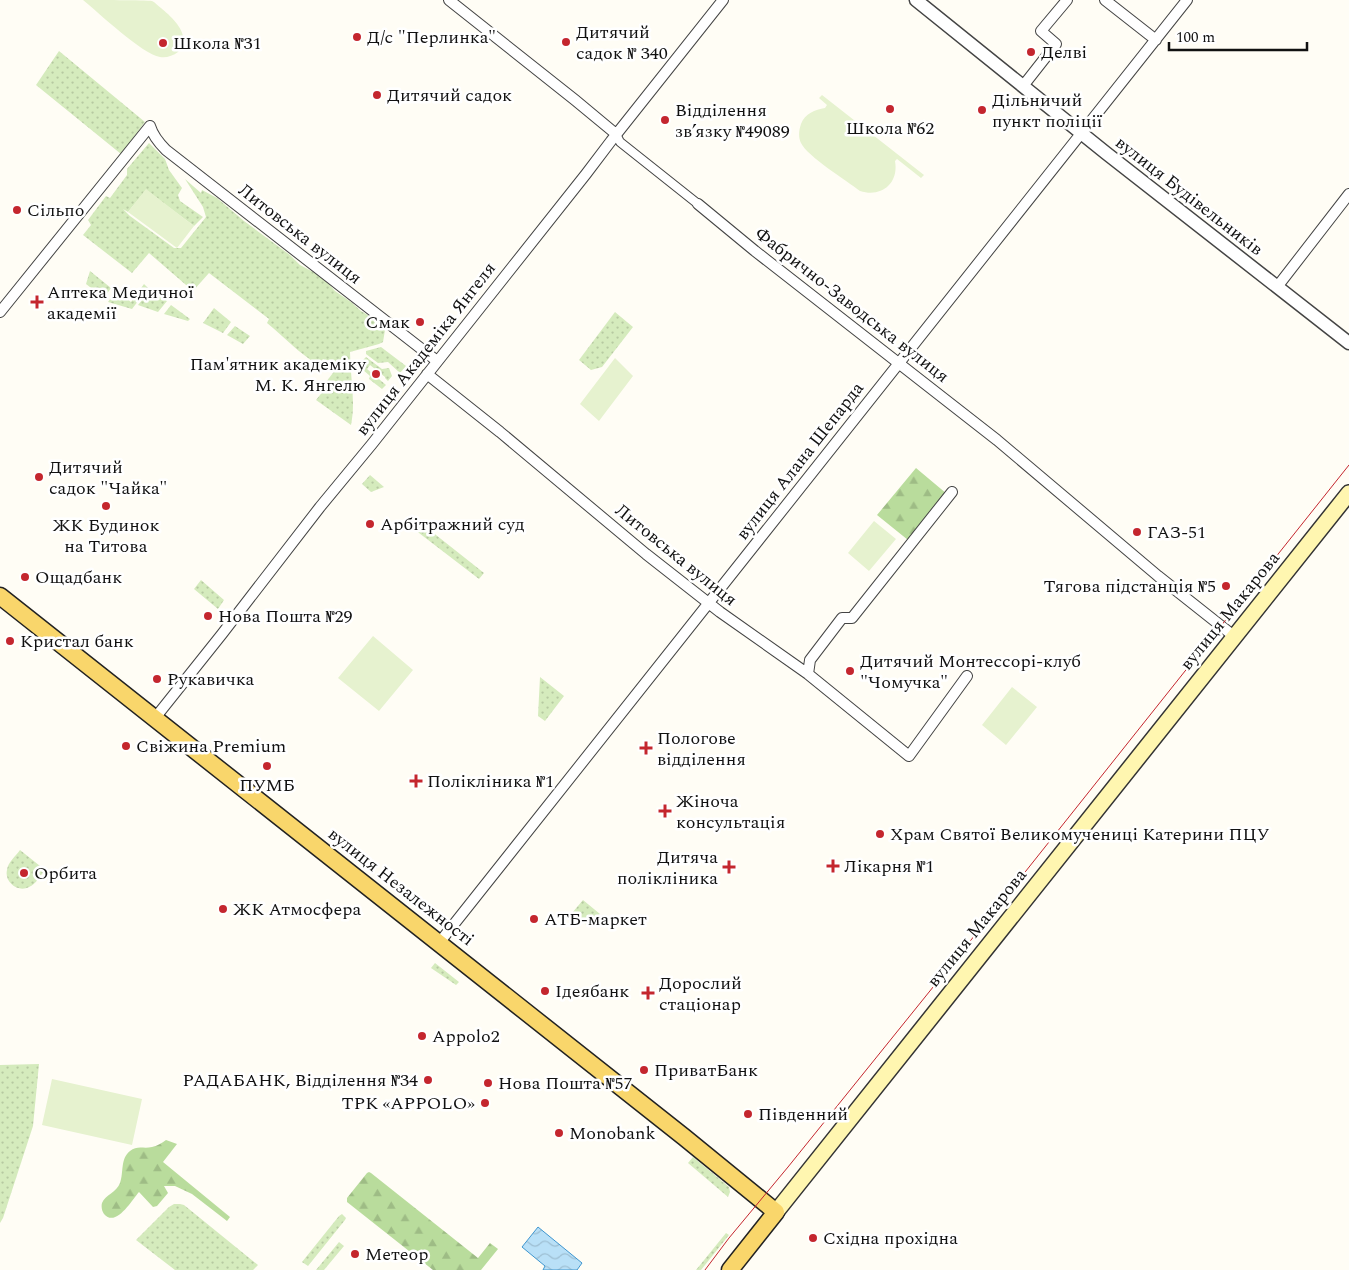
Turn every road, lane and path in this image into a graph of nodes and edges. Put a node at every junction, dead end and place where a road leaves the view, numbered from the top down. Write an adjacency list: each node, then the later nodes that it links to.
1 (449, 0): 10 (street, Фабрично-Заводська вулиця)
2 (723, 0): 10 (street, вулиця Академіка Янгеля)
3 (916, 0): 8 (street, вулиця Будівельників)
4 (1067, 0): 8 (street)
5 (1105, 0): 7 (street)
6 (1187, 0): 7 (street, вулиця Алана Шепарда)
7 (1156, 40): 9 (street, вулиця Алана Шепарда)
8 (1022, 86): 9 (street, вулиця Будівельників)
9 (1082, 133): 13 (street, вулиця Будівельників); 17 (street, вулиця Алана Шепарда)
10 (616, 134): 12 (street, Фабрично-Заводська вулиця); 16 (street, вулиця Академіка Янгеля)
11 (1349, 194): 13 (street)
12 (698, 204): 17 (street, Фабрично-Заводська вулиця)
13 (1277, 287): 15 (street, вулиця Будівельників)
14 (0, 312): 16 (street, Литовська вулиця)
15 (1349, 343)
16 (437, 361): 18 (street, вулиця Академіка Янгеля)
17 (899, 363): 22 (street, вулиця Алана Шепарда); 23 (street, Фабрично-Заводська вулиця)
18 (428, 374): 22 (street, Литовська вулиця); 26 (street, вулиця Академіка Янгеля)
19 (952, 492): 24 (street)
20 (1349, 493): 23 (main road, вулиця Макарова)
21 (0, 596): 26 (main road, вулиця Незалежності)
22 (708, 604): 24 (street, Литовська вулиця); 27 (street, вулиця Алана Шепарда)
23 (1235, 637): 28 (main road, вулиця Макарова)
24 (808, 674): 25 (street, Литовська вулиця)
25 (967, 676)
26 (155, 718): 27 (main road, вулиця Незалежності)
27 (439, 943): 28 (main road, вулиця Незалежності)
28 (776, 1212): 29 (main road, вулиця Макарова)
29 (730, 1270)

